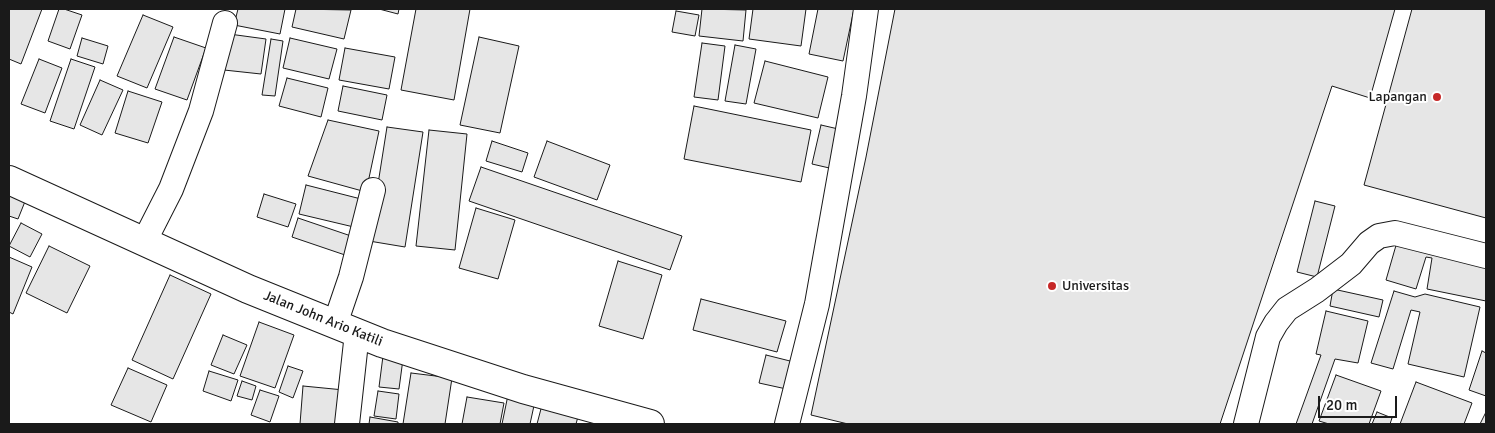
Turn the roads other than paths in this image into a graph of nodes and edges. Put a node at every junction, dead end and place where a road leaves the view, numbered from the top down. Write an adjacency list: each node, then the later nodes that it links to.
1 (866, 9): 10 (street)
2 (226, 23): 5 (street)
3 (9, 180): 5 (main road, Jalan John Ario Katili)
4 (373, 190): 7 (street)
5 (144, 242): 7 (main road, Jalan John Ario Katili)
6 (1486, 256): 11 (street)
7 (346, 328): 8 (street); 9 (main road, Jalan John Ario Katili)
8 (347, 424)
9 (650, 424)
10 (787, 424)
11 (1246, 424)

